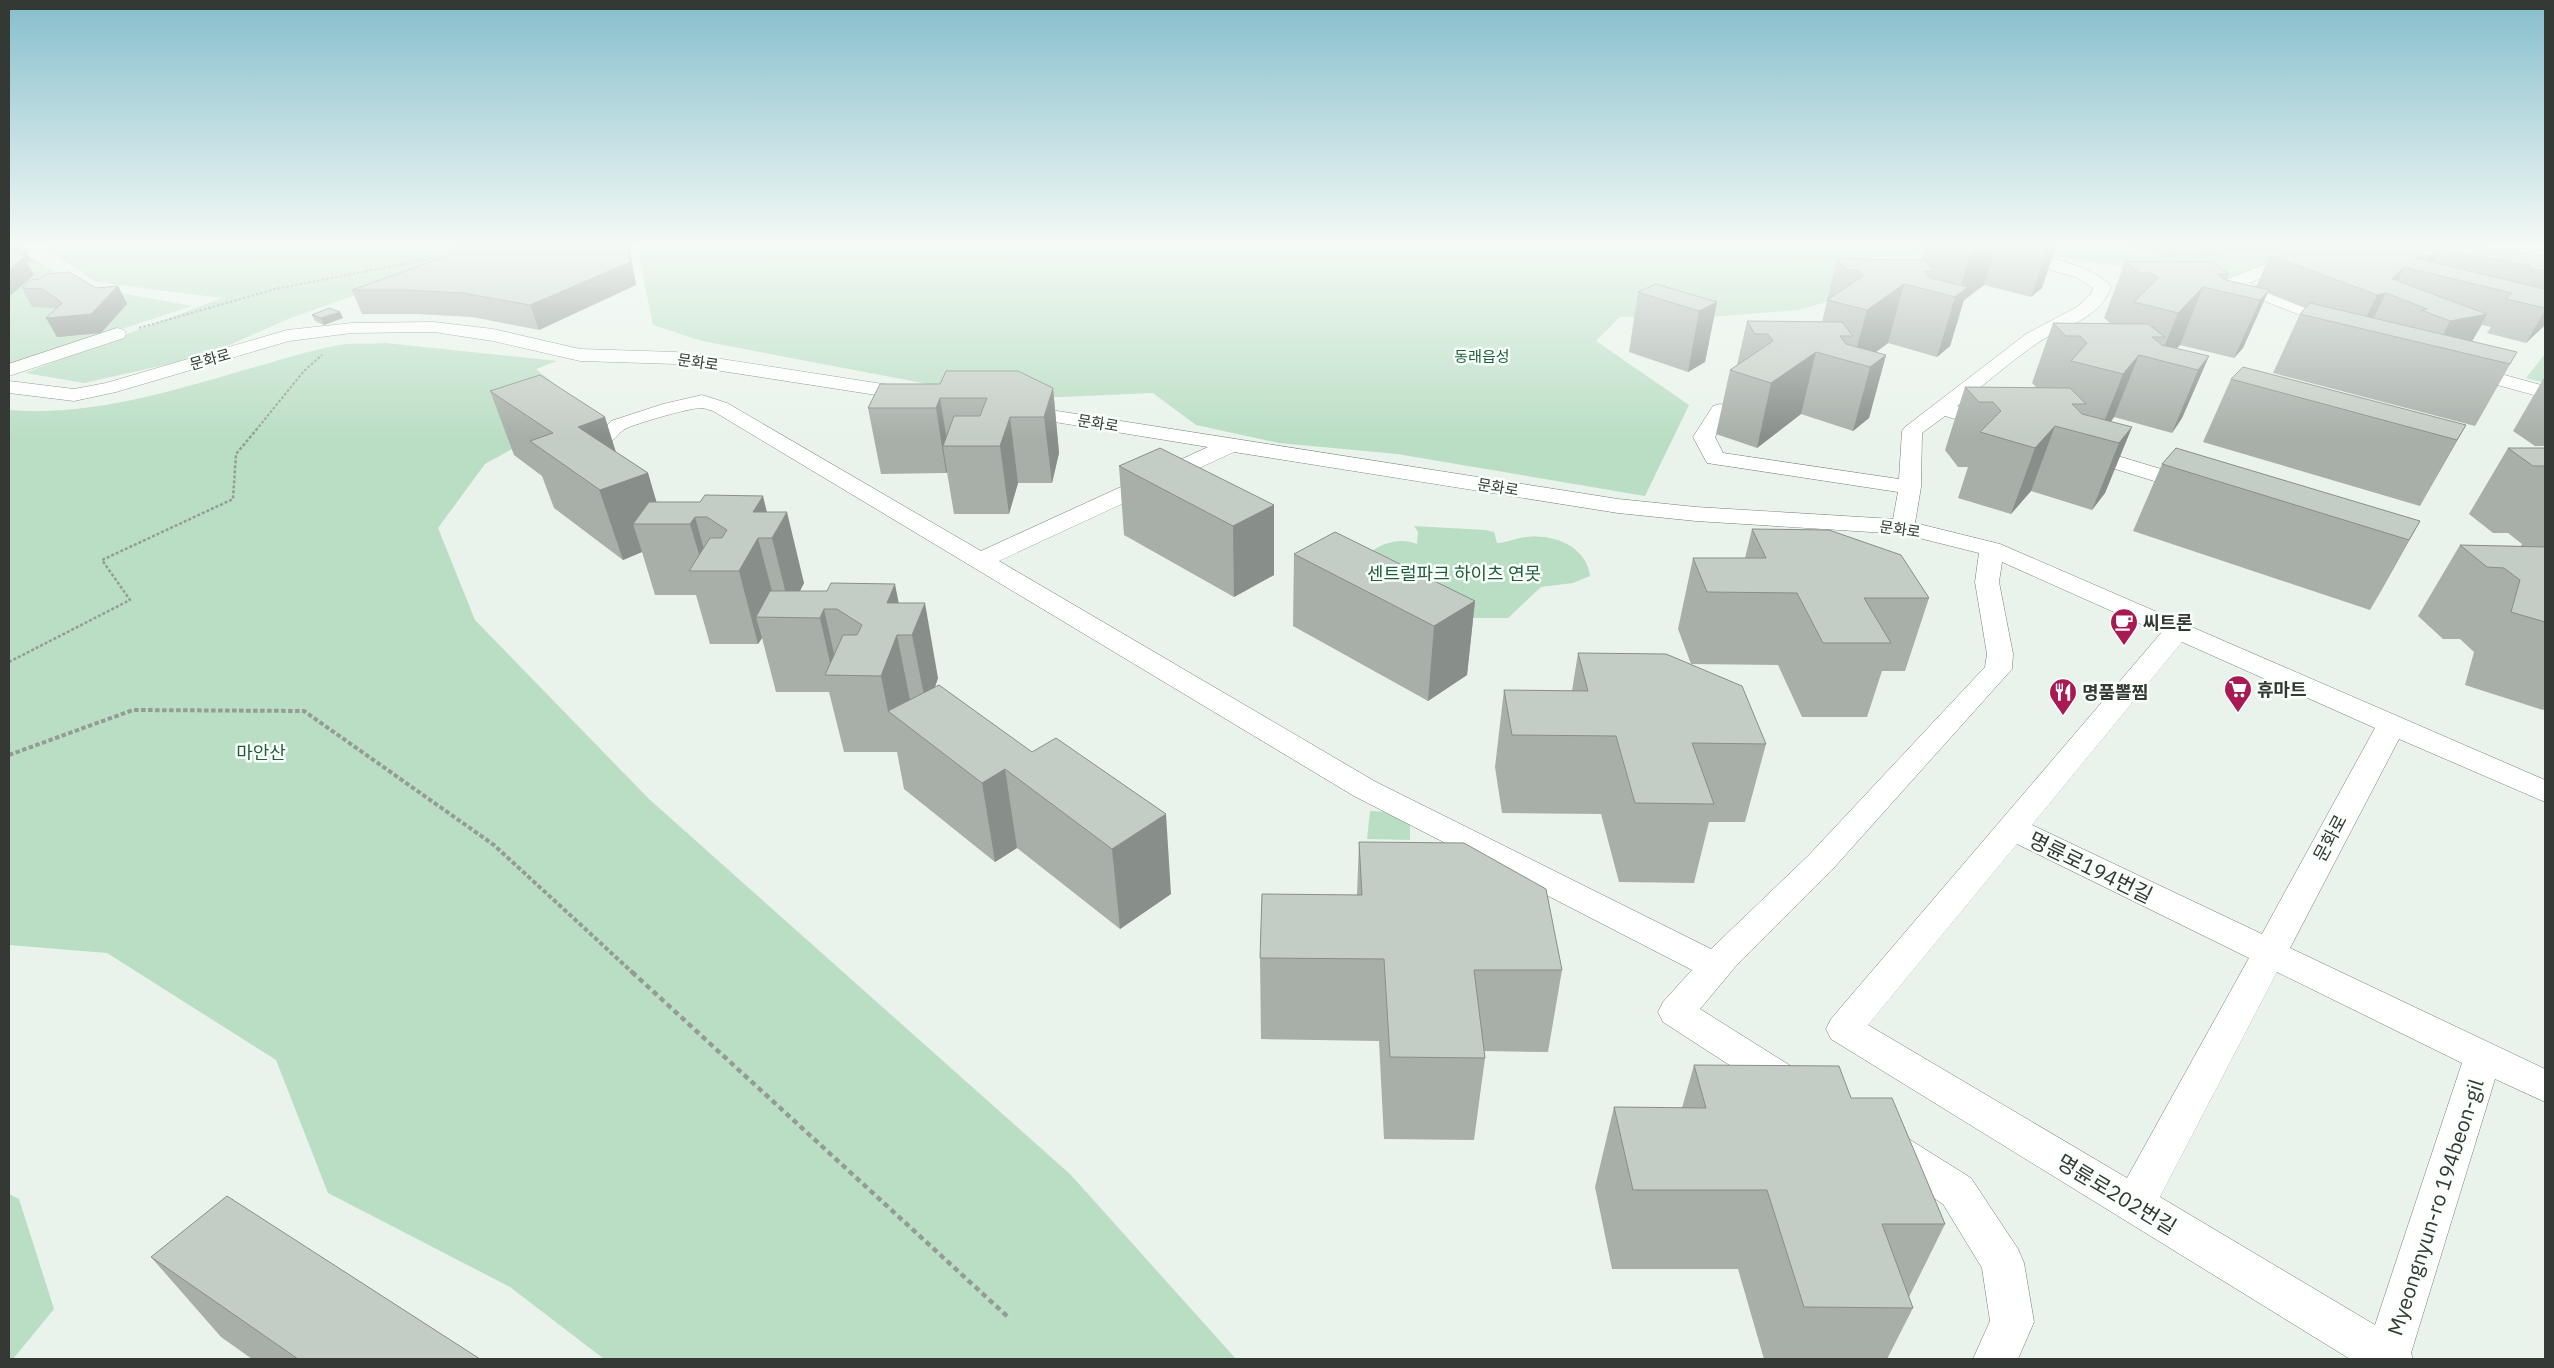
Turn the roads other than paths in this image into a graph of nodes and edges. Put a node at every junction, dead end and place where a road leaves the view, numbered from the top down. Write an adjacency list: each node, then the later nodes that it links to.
1 (2084, 310): 13 (street)
2 (2303, 310): 4 (street)
3 (514, 325): 6 (street)
4 (2356, 330)
5 (117, 334): 8 (street)
6 (494, 335): 9 (street, 문화로); 11 (street, 문화로)
7 (2445, 365): 10 (street)
8 (9, 370)
9 (9, 387)
10 (2545, 392)
11 (940, 399)
12 (999, 408): 17 (street, 문화로)
13 (1942, 408): 15 (street); 19 (street)
14 (1720, 410): 19 (street)
15 (2008, 429)
16 (607, 438): 23 (street)
17 (1233, 444): 21 (street, 문화로); 23 (street)
18 (2066, 446): 20 (street)
19 (1910, 487): 21 (street)
20 (2209, 491)
21 (1903, 527): 22 (street, 문화로)
22 (1992, 549): 24 (street, 문화로); 29 (street)
23 (980, 561): 29 (street)
24 (2177, 630): 25 (street, 문화로); 27 (street)
25 (2392, 724): 26 (street, 문화로); 28 (street, 문화로)
26 (2545, 792)
27 (2013, 829): 28 (street, 명륜로194번길); 30 (street, 명륜로194번길)
28 (2268, 952): 31 (street, 명륜로194번길); 35 (street)
29 (1716, 967): 33 (street)
30 (1844, 1028): 35 (street, 명륜로202번길)
31 (2483, 1056): 32 (street, 명륜로194번길); 36 (street, Myeongnyun-ro 194beon-gil)
32 (2545, 1086)
33 (1817, 1101)
34 (1866, 1133): 37 (street)
35 (2134, 1204): 36 (street, 명륜로202번길)
36 (2389, 1358)
37 (1995, 1359)

